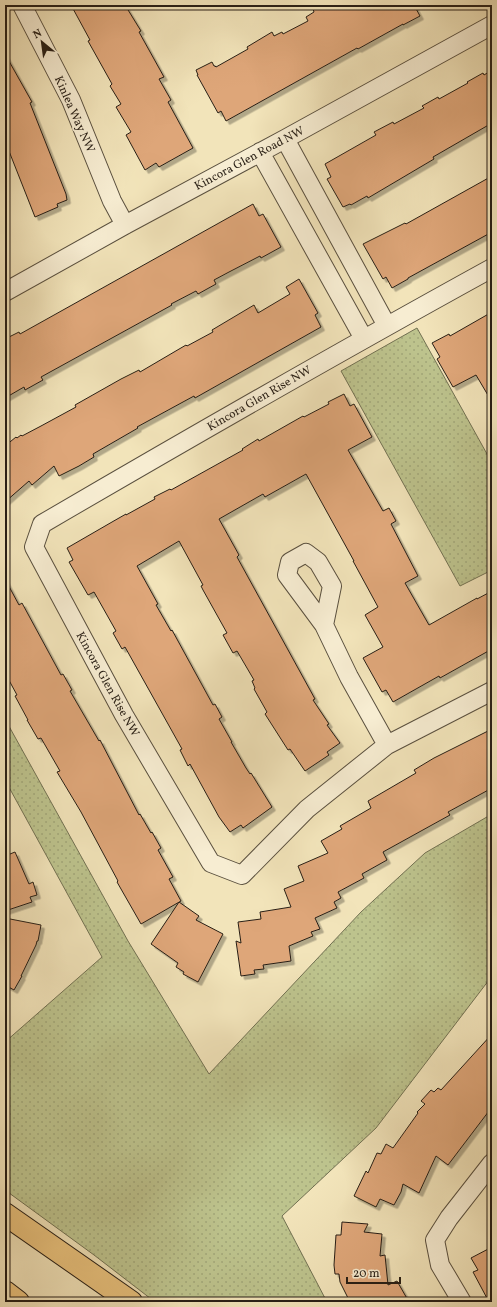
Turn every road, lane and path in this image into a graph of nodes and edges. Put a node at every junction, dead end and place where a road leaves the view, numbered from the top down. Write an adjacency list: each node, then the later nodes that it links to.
1 (22, 5): 5 (street, Kinlea Way NW)
2 (492, 25): 3 (street, Kincora Glen Road NW)
3 (285, 139): 4 (street, Kincora Glen Road NW); 8 (street)
4 (260, 152): 5 (street, Kincora Glen Road NW); 9 (street)
5 (125, 225): 7 (street, Kincora Glen Road NW)
6 (492, 268): 8 (street, Kincora Glen Rise NW)
7 (5, 292)
8 (387, 326): 9 (street, Kincora Glen Rise NW)
9 (364, 339): 12 (street, Kincora Glen Rise NW)
10 (324, 625): 12 (street)
11 (492, 691): 12 (street, Kincora Glen Rise NW)
12 (387, 745)
13 (492, 1163): 20 (street)
14 (5, 1214): 16 (main road)
15 (5, 1224): 16 (main road)
16 (43, 1240): 19 (main road)
17 (5, 1292): 18 (main road)
18 (18, 1302)
19 (131, 1302)
20 (462, 1302)

